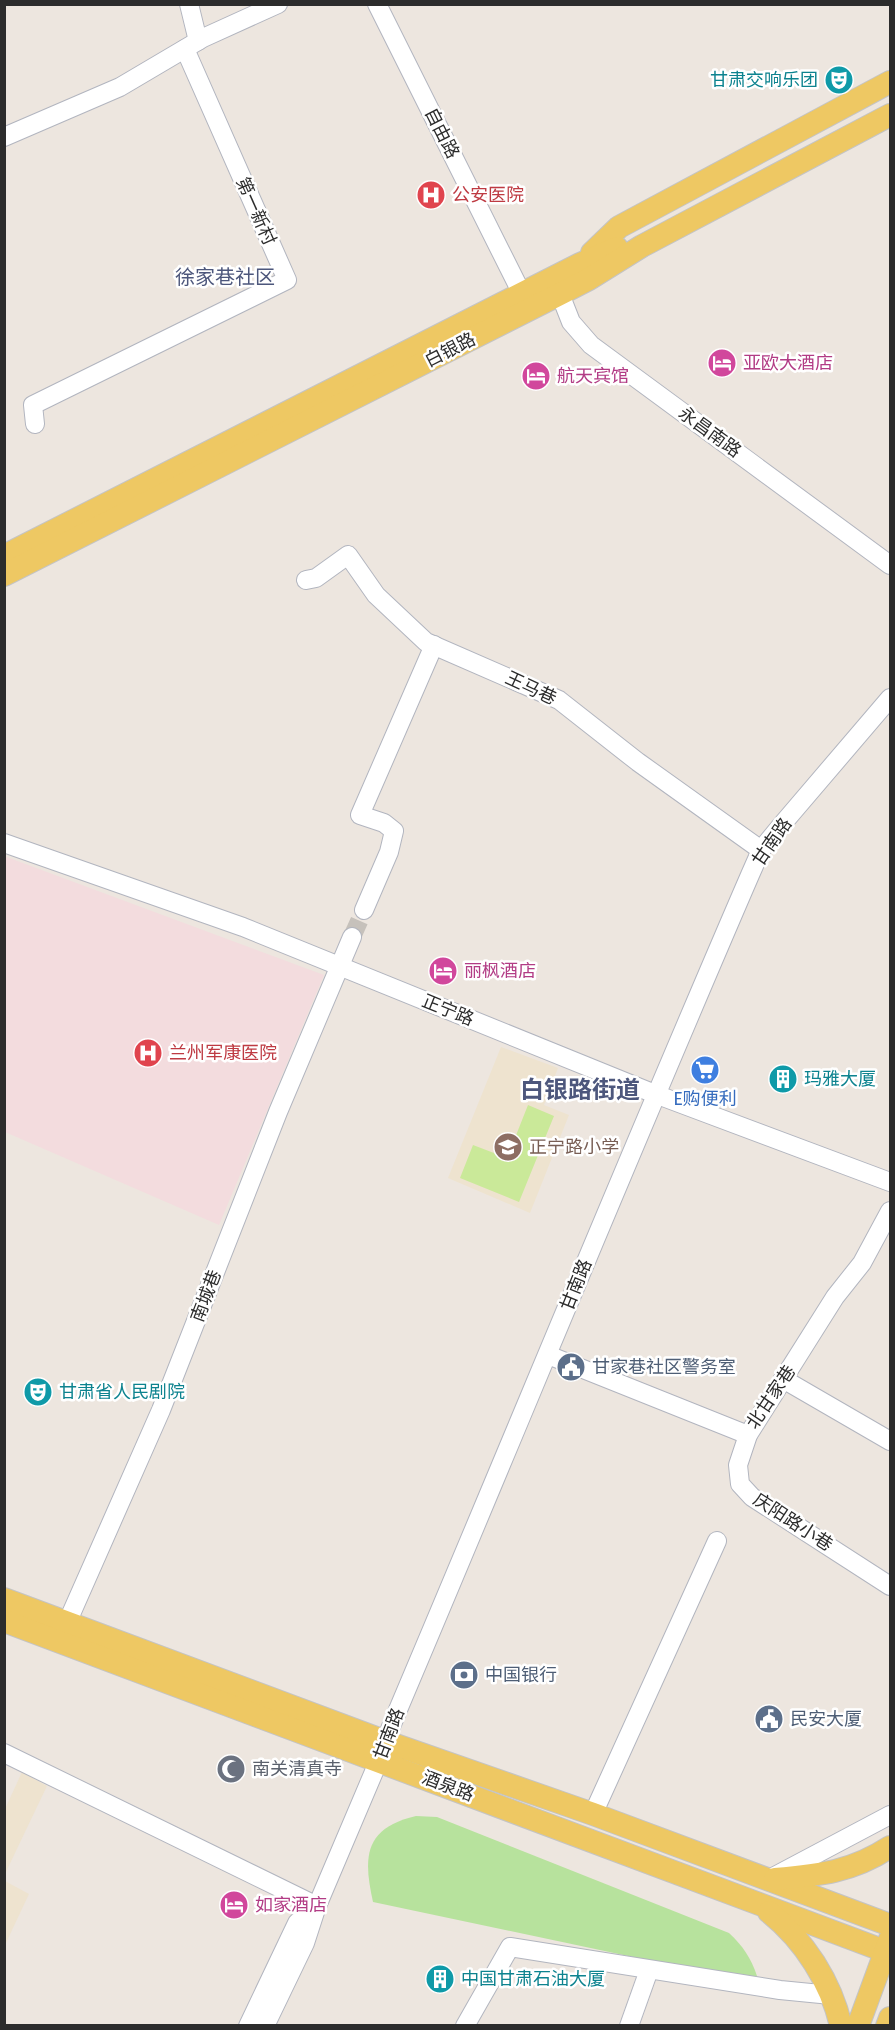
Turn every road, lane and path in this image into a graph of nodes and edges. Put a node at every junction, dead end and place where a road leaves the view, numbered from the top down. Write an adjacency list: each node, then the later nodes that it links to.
1 (189, 4): 4 (street)
2 (278, 4): 4 (street)
3 (377, 4): 13 (street, 自由路)
4 (191, 45): 9 (street); 14 (street, 第一新村)
5 (891, 82): 11 (main road)
6 (891, 100): 10 (main road, 白银路)
7 (891, 115): 10 (main road, 白银路)
8 (891, 129): 11 (main road)
9 (4, 137)
10 (640, 242): 11 (main road, 白银路)
11 (585, 272): 12 (main road, 白银路)
12 (555, 287): 13 (main road, 白银路); 16 (street, 永昌南路); 17 (main road, 白银路)
13 (522, 294): 15 (main road, 白银路)
14 (35, 424)
15 (4, 555)
16 (891, 565)
17 (4, 575)
18 (306, 580): 19 (street, 王马巷)
19 (434, 645): 22 (street, 王马巷); 23 (street)
20 (891, 698): 22 (street, 甘南路)
21 (4, 843): 25 (street, 正宁路)
22 (761, 850): 26 (street, 甘南路)
23 (364, 910)
24 (352, 937): 25 (street, 南城巷)
25 (339, 966): 26 (street, 正宁路); 37 (street, 南城巷)
26 (655, 1094): 27 (street, 正宁路); 29 (street, 甘南路)
27 (891, 1182)
28 (891, 1211): 30 (street, 北甘家巷)
29 (548, 1354): 31 (street, 北甘家巷); 38 (street, 甘南路)
30 (783, 1379): 31 (street, 北甘家巷); 32 (street)
31 (748, 1435): 34 (street, 庆阳路小巷)
32 (891, 1441)
33 (717, 1541): 40 (street)
34 (891, 1586)
35 (4, 1599): 37 (main road, 酒泉路)
36 (4, 1621): 38 (main road, 酒泉路)
37 (66, 1623): 38 (main road, 酒泉路)
38 (383, 1751): 40 (main road, 酒泉路); 44 (main road, 酒泉路); 45 (street, 甘南路)
39 (4, 1753): 45 (street)
40 (593, 1814): 43 (main road, 酒泉路)
41 (891, 1815): 43 (street)
42 (891, 1847): 43 (main road)
43 (768, 1880): 46 (main road, 酒泉路)
44 (756, 1902): 47 (main road, 酒泉路); 49 (main road)
45 (317, 1906): 51 (street, 甘南路); 52 (street, 甘南路)
46 (891, 1925)
47 (889, 1947): 56 (main road)
48 (649, 1970): 49 (street); 53 (street); 54 (street)
49 (831, 1995): 55 (main road)
50 (891, 2018): 57 (main road)
51 (248, 2025)
52 (265, 2025)
53 (465, 2025)
54 (629, 2025)
55 (841, 2025)
56 (858, 2025)
57 (887, 2025)

